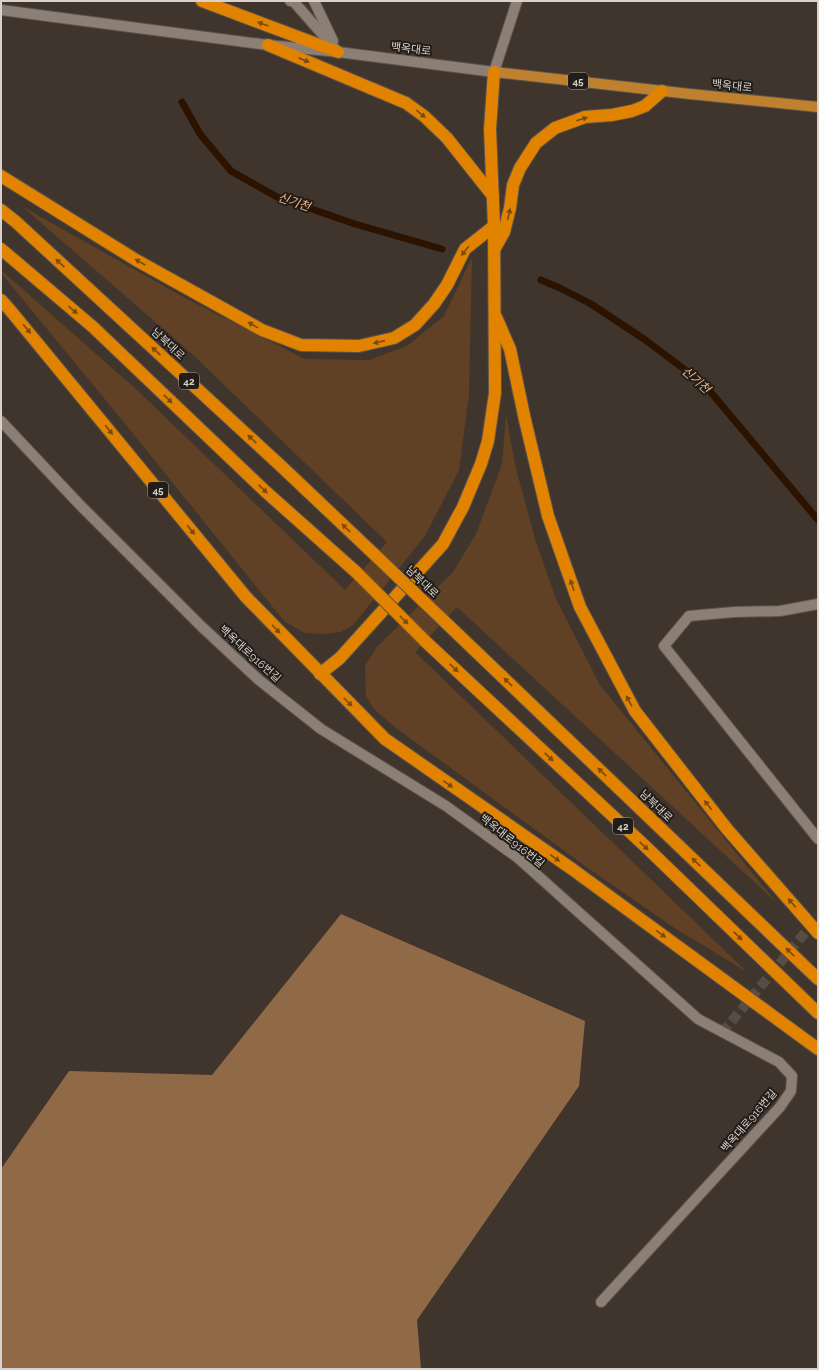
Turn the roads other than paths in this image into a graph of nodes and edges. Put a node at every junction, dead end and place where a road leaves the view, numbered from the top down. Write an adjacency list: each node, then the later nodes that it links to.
1 (202, 1): 7 (highway, one-way to 1)
2 (290, 1): 7 (street)
3 (314, 1): 7 (street)
4 (517, 1): 8 (street)
5 (1, 10): 6 (street, 백옥대로)
6 (268, 45): 7 (street, 백옥대로); 12 (highway, one-way to 12)
7 (338, 52): 8 (street, 백옥대로)
8 (494, 72): 9 (main road, 백옥대로 / 45); 12 (highway)
9 (662, 91): 10 (main road, 백옥대로 / 45); 16 (highway, one-way to 9)
10 (818, 107)
11 (1, 176): 14 (highway, one-way to 11)
12 (493, 196): 14 (highway)
13 (1, 210): 24 (highway, 남북대로 / 42, one-way to 13, bridge)
14 (494, 226): 16 (highway)
15 (1, 249): 25 (highway, 42, one-way to 25, bridge)
16 (494, 250): 18 (highway)
17 (1, 300): 21 (highway, 45, one-way to 21)
18 (496, 318): 21 (highway); 23 (highway, one-way to 18)
19 (1, 420): 27 (street, 백옥대로916번길)
20 (818, 604): 22 (street)
21 (320, 674): 26 (highway, one-way to 26)
22 (818, 839)
23 (818, 932)
24 (818, 980)
25 (818, 1013)
26 (818, 1049)
27 (601, 1302)

